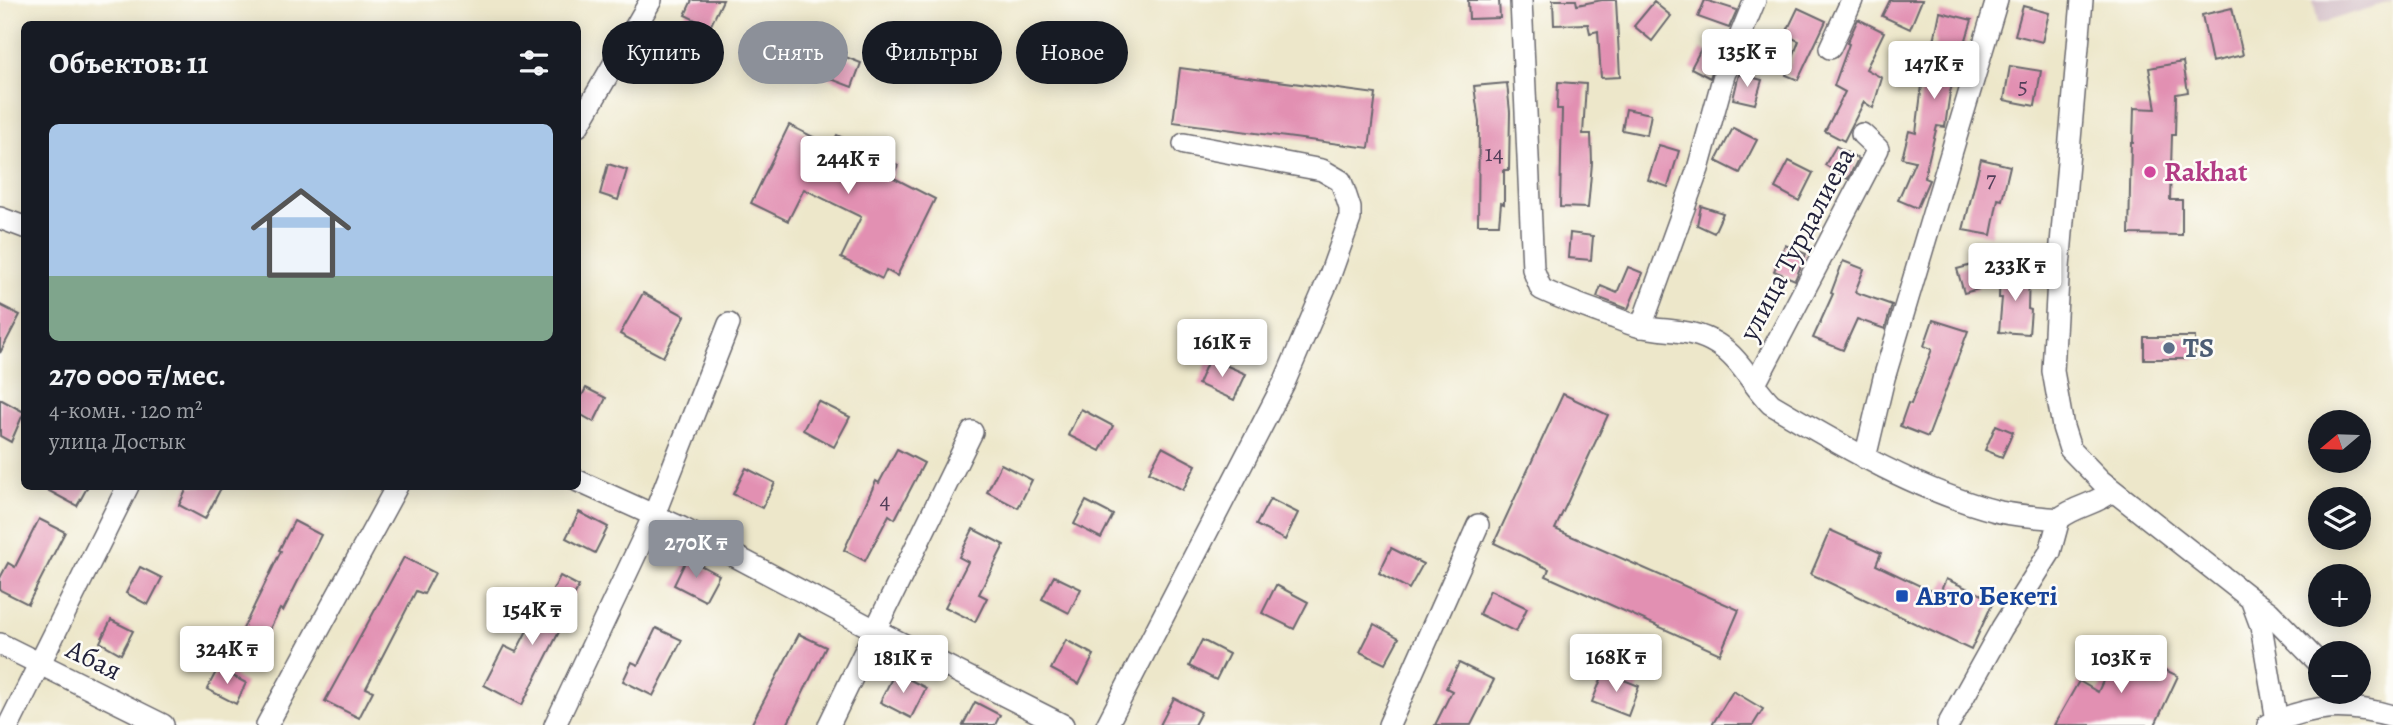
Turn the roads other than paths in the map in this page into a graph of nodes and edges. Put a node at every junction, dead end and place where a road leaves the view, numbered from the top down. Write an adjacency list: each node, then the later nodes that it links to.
1 (652, 0): 8 (street)
2 (1521, 0): 14 (street)
3 (1755, 0): 14 (street)
4 (1852, 0): 7 (street)
5 (1997, 0): 17 (street)
6 (2082, 0): 21 (street)
7 (1830, 48)
8 (581, 121)
9 (1862, 134): 15 (street, улица Турдалиева)
10 (1184, 144): 39 (street)
11 (0, 218): 12 (street)
12 (21, 226)
13 (729, 324): 22 (street)
14 (1641, 327): 15 (street)
15 (1755, 384): 17 (street)
16 (972, 432): 26 (street)
17 (1865, 458): 23 (street)
18 (581, 482): 22 (street)
19 (126, 490): 29 (street)
20 (395, 490): 35 (street)
21 (2112, 491): 23 (street); 25 (street)
22 (654, 516): 26 (street); 36 (street)
23 (2059, 519): 41 (street)
24 (1478, 525): 40 (street)
25 (2250, 599): 28 (street); 32 (street)
26 (875, 630): 37 (street); 38 (street)
27 (0, 644): 29 (street, Абая)
28 (2308, 652)
29 (40, 664): 33 (street); 34 (street, Абая)
30 (2365, 716): 31 (street); 32 (street)
31 (2393, 716)
32 (2273, 723)
33 (9, 725)
34 (163, 725)
35 (267, 725)
36 (555, 725)
37 (830, 725)
38 (1063, 725)
39 (1107, 725)
40 (1389, 725)
41 (1948, 725)

